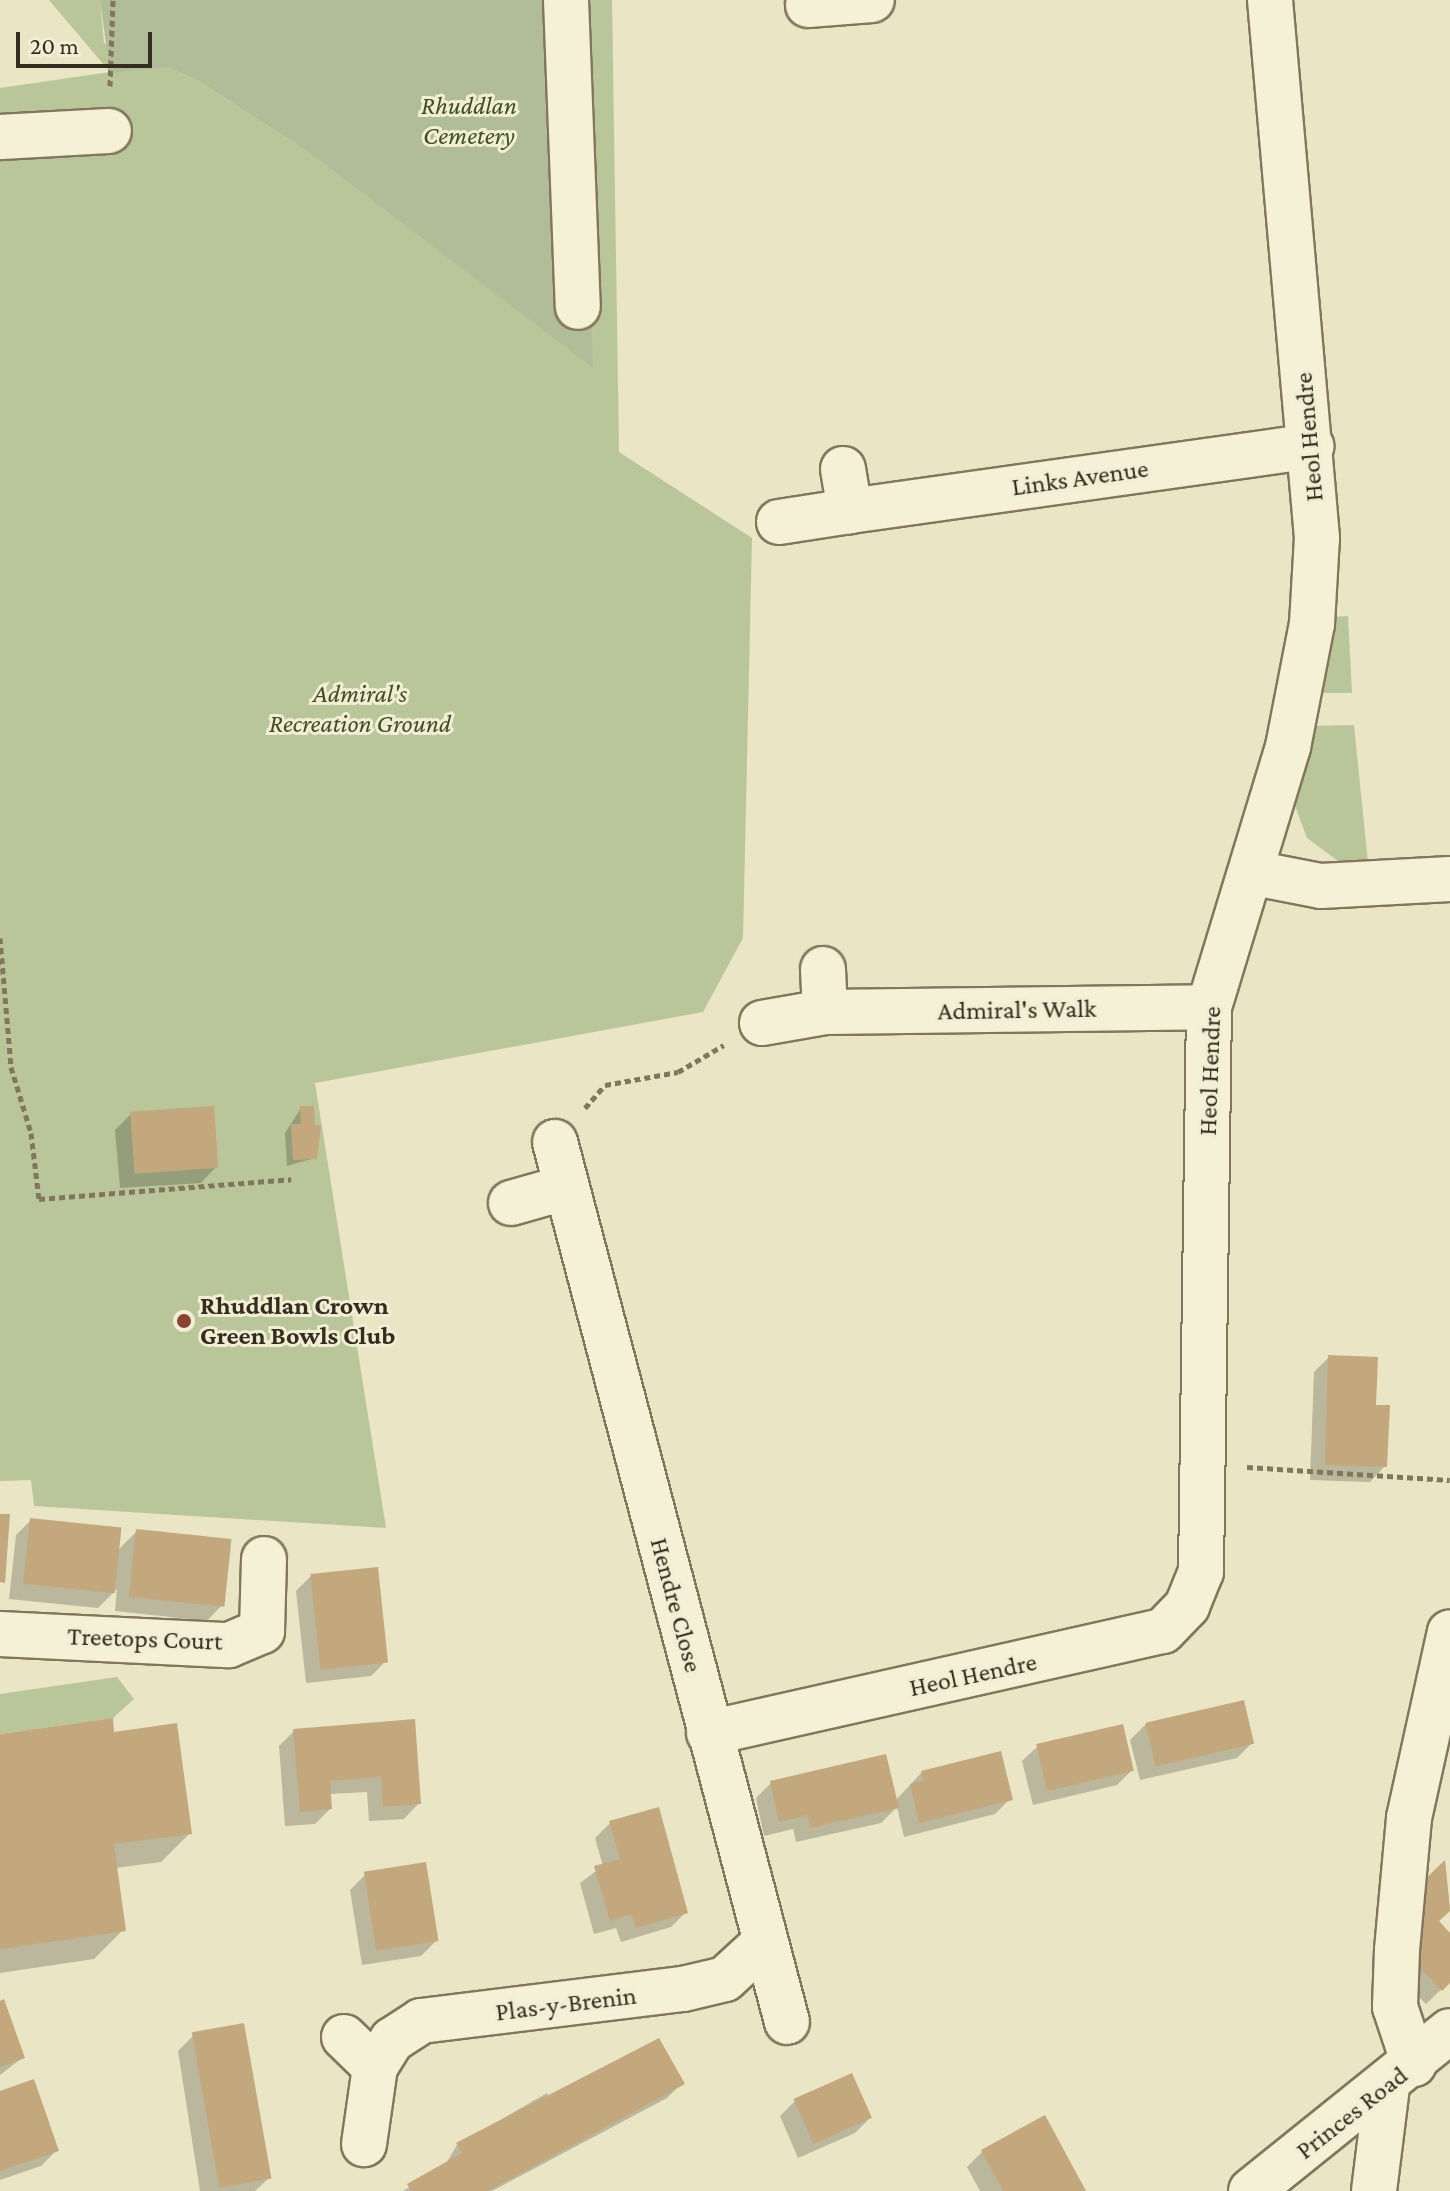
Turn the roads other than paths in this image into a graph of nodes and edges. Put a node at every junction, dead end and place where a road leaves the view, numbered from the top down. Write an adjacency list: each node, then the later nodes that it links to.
1 (566, 0): 7 (street)
2 (872, 0): 4 (street)
3 (1270, 0): 8 (street, Heol Hendre)
4 (797, 4)
5 (109, 131): 6 (street)
6 (0, 137)
7 (578, 307)
8 (1311, 446): 9 (street, Links Avenue); 10 (street, Heol Hendre)
9 (779, 522)
10 (1254, 873): 11 (street); 13 (street, Heol Hendre)
11 (1450, 879)
12 (823, 969): 14 (street)
13 (1209, 1007): 14 (street, Admiral's Walk); 22 (street, Heol Hendre)
14 (825, 1012): 15 (street, Admiral's Walk)
15 (762, 1023)
16 (555, 1142): 17 (street, Hendre Close)
17 (567, 1187): 18 (street); 22 (street, Hendre Close)
18 (511, 1203)
19 (264, 1559): 21 (street, Treetops Court)
20 (1450, 1632): 28 (street)
21 (0, 1634)
22 (709, 1733): 23 (street, Hendre Close)
23 (762, 1945): 24 (street, Hendre Close); 27 (street, Plas-y-Brenin)
24 (787, 2022)
25 (1450, 2031): 28 (street, Princes Road)
26 (344, 2037): 27 (street)
27 (375, 2067): 29 (street, Plas-y-Brenin)
28 (1401, 2075): 30 (street, Princes Road); 32 (street)
29 (364, 2144)
30 (1300, 2177): 31 (street, Princes Road)
31 (1251, 2191)
32 (1374, 2191)

